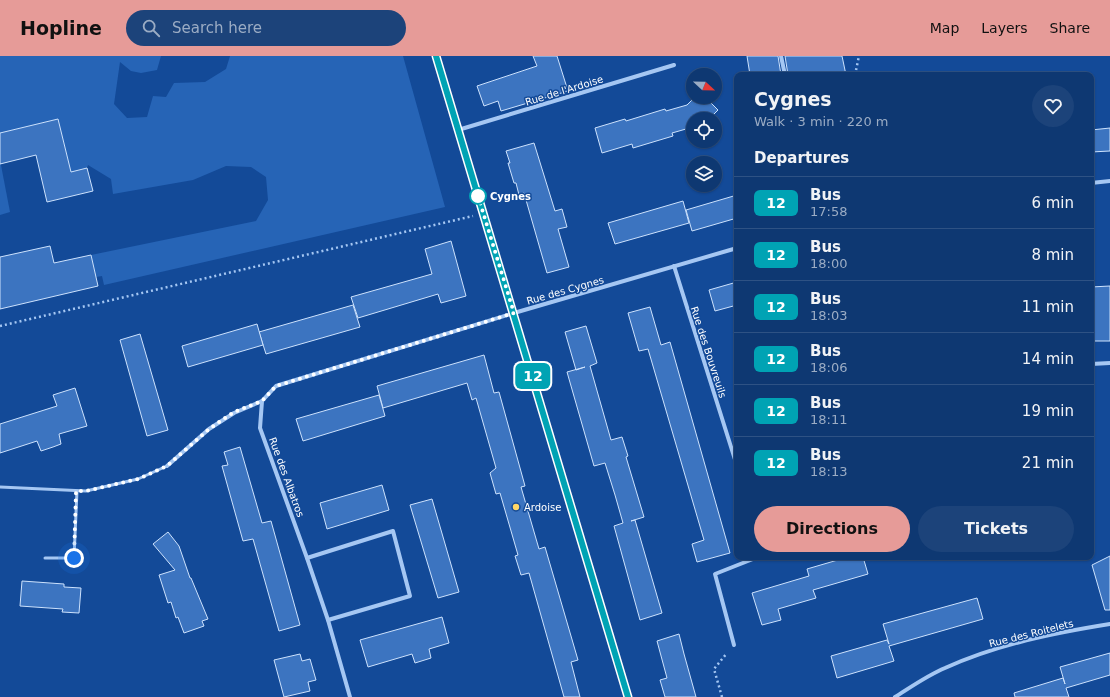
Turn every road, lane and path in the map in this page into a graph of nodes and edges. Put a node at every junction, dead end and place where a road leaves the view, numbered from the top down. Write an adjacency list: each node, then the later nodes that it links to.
1 (436, 56): 7 (street)
2 (781, 56): 5 (street)
3 (859, 56): 6 (path)
4 (674, 65): 7 (street, Rue de l'Ardoise)
5 (784, 72)
6 (856, 72)
7 (458, 130): 10 (street)
8 (1110, 181): 9 (street)
9 (1094, 183)
10 (484, 214): 13 (street); 14 (path)
11 (734, 249): 12 (street, Rue des Cygnes)
12 (674, 266): 13 (street, Rue des Cygnes); 18 (street, Rue des Bouvreuils)
13 (514, 313): 17 (street, Rue des Cygnes); 29 (street)
14 (0, 326)
15 (1110, 363): 16 (street)
16 (1094, 364)
17 (262, 401): 19 (street, Rue des Cygnes); 23 (street, Rue des Albatros)
18 (734, 456)
19 (167, 466): 21 (lane)
20 (0, 487): 21 (lane)
21 (76, 491): 22 (lane)
22 (45, 558)
23 (307, 558): 25 (street, Rue des Albatros); 25 (street)
24 (750, 560): 27 (street)
25 (328, 620): 28 (street, Rue des Albatros)
26 (1110, 624): 31 (street, Rue des Roitelets)
27 (734, 645): 30 (path)
28 (350, 697)
29 (628, 697)
30 (722, 697)
31 (895, 697)

